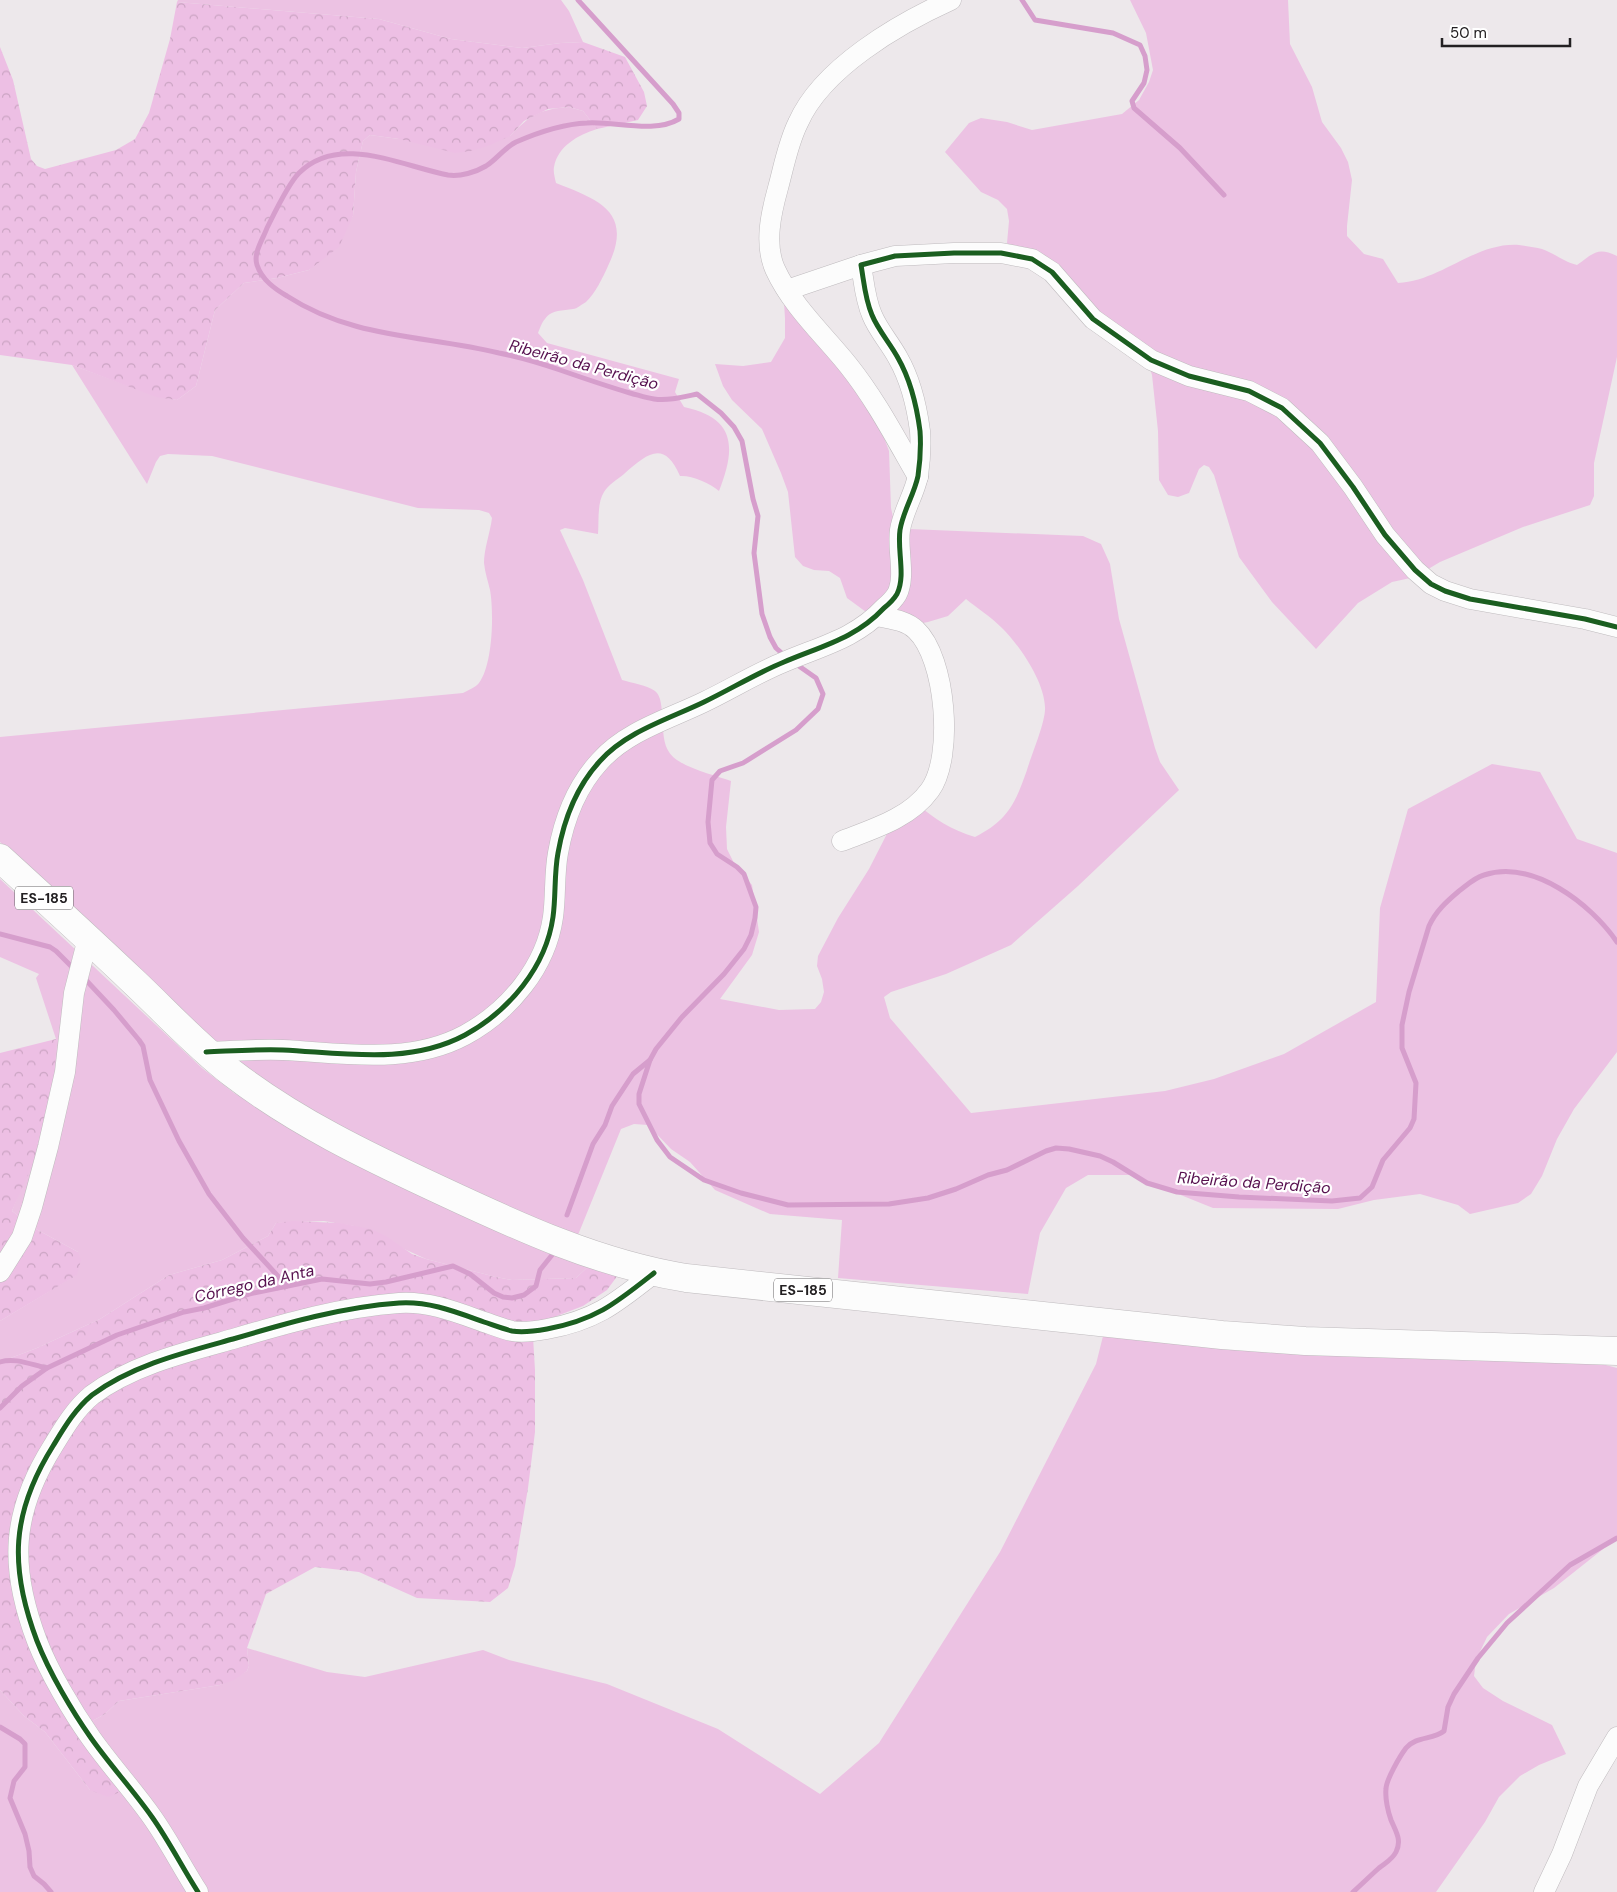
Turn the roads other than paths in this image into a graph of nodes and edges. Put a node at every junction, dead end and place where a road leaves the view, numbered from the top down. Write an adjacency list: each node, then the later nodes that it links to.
1 (951, 0): 3 (street)
2 (862, 265): 3 (street); 4 (street); 6 (street)
3 (787, 290): 4 (street)
4 (918, 477): 5 (street)
5 (877, 616): 7 (street); 10 (street)
6 (1617, 627)
7 (842, 841)
8 (0, 858): 9 (main road, ES-185)
9 (88, 938): 10 (main road, ES-185); 11 (street)
10 (206, 1052): 12 (main road, ES-185)
11 (0, 1272)
12 (654, 1273): 13 (main road, ES-185); 15 (street)
13 (1615, 1346)
14 (1617, 1737): 16 (street)
15 (198, 1892)
16 (1544, 1892)

